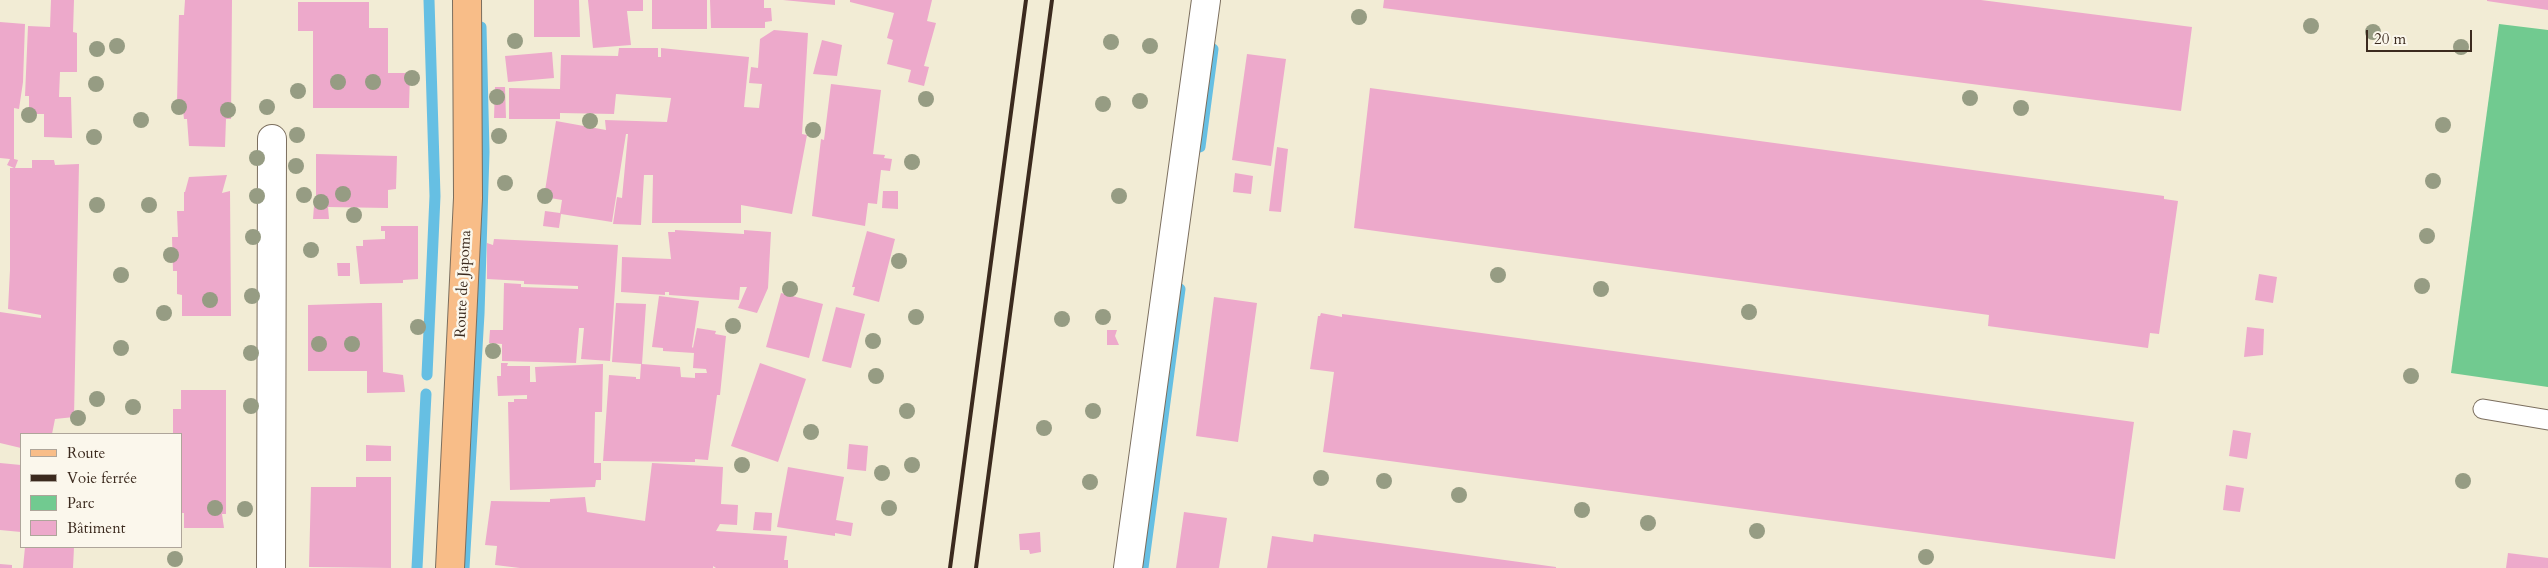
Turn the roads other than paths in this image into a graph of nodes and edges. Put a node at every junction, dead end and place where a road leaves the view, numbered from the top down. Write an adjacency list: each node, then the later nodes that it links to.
1 (467, 0): 7 (main road, Route de Japoma)
2 (1206, 0): 8 (street)
3 (272, 139): 6 (street)
4 (2483, 409): 5 (lane)
5 (2548, 420)
6 (271, 568)
7 (450, 568)
8 (1128, 568)

